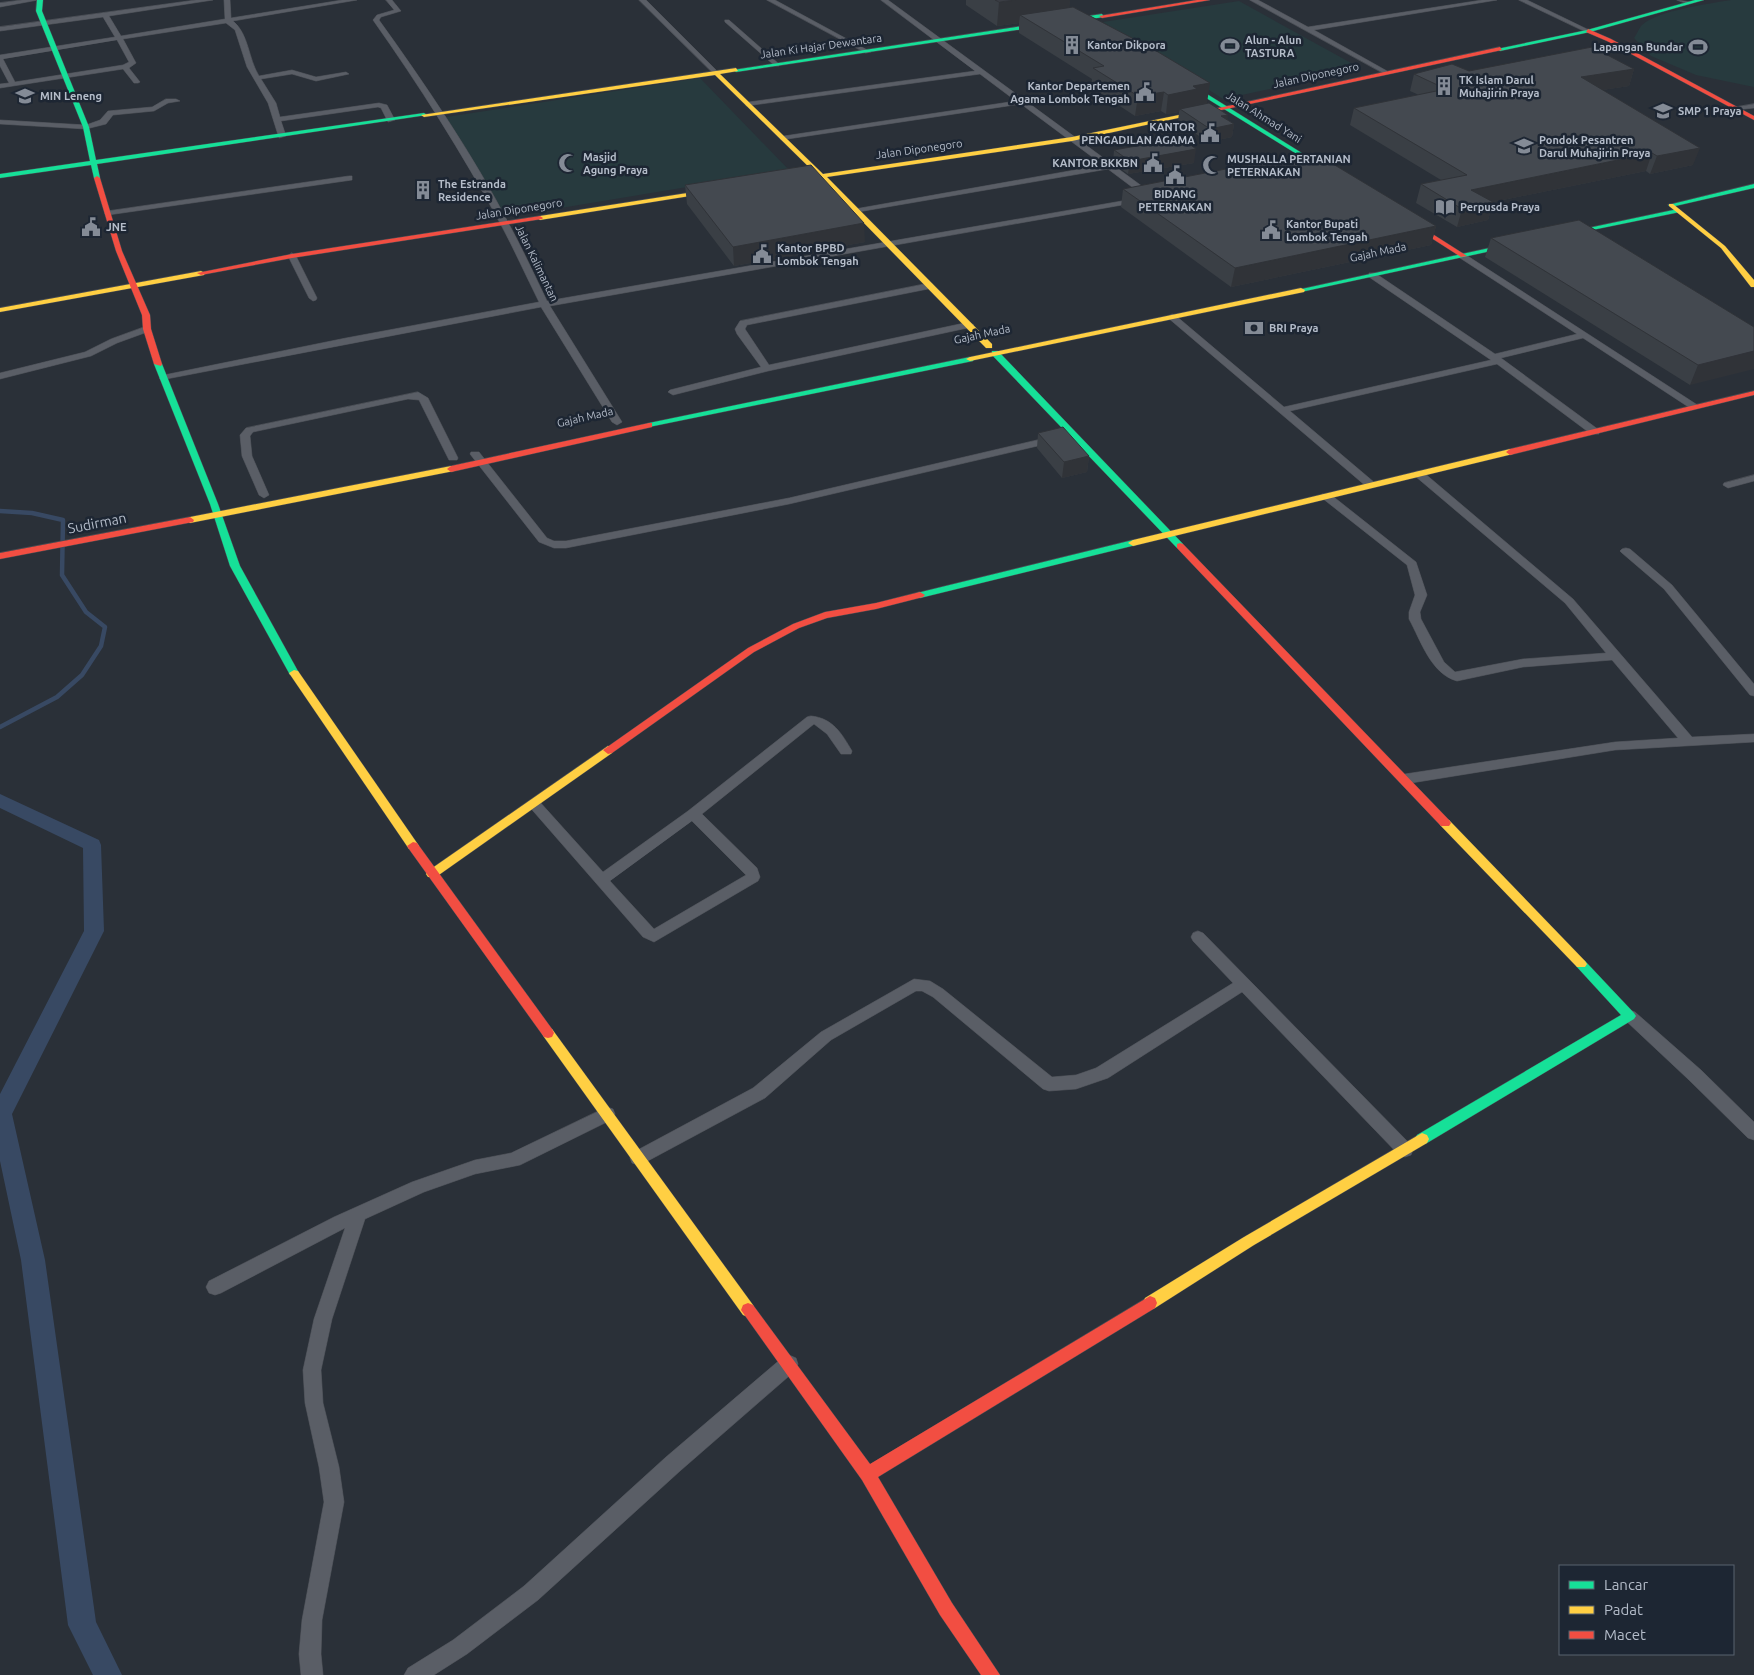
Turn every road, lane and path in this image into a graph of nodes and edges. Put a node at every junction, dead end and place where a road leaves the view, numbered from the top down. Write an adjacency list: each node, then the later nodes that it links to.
1 (35, 0): 17 (street)
2 (40, 0): 24 (main road)
3 (150, 0): 18 (street)
4 (210, 0): 18 (street)
5 (227, 0): 22 (street)
6 (354, 0): 22 (street)
7 (389, 0): 52 (street, Jalan Kalimantan)
8 (642, 0): 39 (street)
9 (770, 0): 32 (street)
10 (884, 0): 30 (street)
11 (1207, 0): 21 (main road, Jalan Ki Hajar Dewantara)
12 (1253, 0): 26 (street)
13 (1494, 0): 26 (street)
14 (1522, 0): 28 (street)
15 (1701, 0): 16 (main road, Jalan Diponegoro)
16 (1684, 1): 28 (main road, Jalan Diponegoro)
17 (0, 5)
18 (148, 8): 20 (street)
19 (1069, 10): 21 (main road)
20 (105, 14): 24 (street); 29 (street)
21 (1085, 20): 27 (main road); 30 (main road, Jalan Ki Hajar Dewantara)
22 (228, 21): 29 (street); 42 (street)
23 (727, 21): 34 (street)
24 (44, 22): 25 (street); 31 (main road)
25 (0, 29)
26 (1310, 29): 37 (street)
27 (1101, 30)
28 (1588, 31): 37 (main road, Jalan Diponegoro); 51 (main road)
29 (120, 38): 31 (street); 35 (street)
30 (939, 41): 32 (main road, Jalan Ki Hajar Dewantara); 36 (street)
31 (55, 49): 33 (street); 40 (main road)
32 (868, 52): 34 (main road, Jalan Ki Hajar Dewantara)
33 (0, 58): 44 (street)
34 (777, 65): 39 (main road, Jalan Ki Hajar Dewantara)
35 (125, 66): 40 (street); 43 (street)
36 (981, 72): 47 (street); 48 (street)
37 (1385, 72): 50 (main road, Jalan Diponegoro)
38 (346, 74): 42 (street)
39 (717, 74): 48 (main road); 52 (main road, Jalan Ki Hajar Dewantara)
40 (65, 76): 44 (street); 57 (main road)
41 (1176, 77): 50 (main road, Jalan Ahmad Yani)
42 (257, 78): 54 (street)
43 (136, 82)
44 (13, 84): 45 (street)
45 (0, 86)
46 (176, 101): 57 (street)
47 (1021, 102): 59 (street); 60 (street)
48 (749, 104): 59 (main road)
49 (1754, 106): 51 (street)
50 (1226, 108): 60 (main road, Jalan Diponegoro); 63 (main road, Jalan Ahmad Yani)
51 (1736, 108): 53 (main road)
52 (438, 113): 55 (main road, Jalan Ki Hajar Dewantara); 78 (street, Jalan Kalimantan)
53 (1754, 118)
54 (278, 119): 55 (street); 58 (street)
55 (391, 120): 58 (main road, Jalan Ki Hajar Dewantara)
56 (0, 122): 57 (street)
57 (86, 127): 61 (main road)
58 (282, 136): 61 (main road, Jalan Ki Hajar Dewantara)
59 (784, 138): 65 (main road)
60 (1072, 139): 62 (street); 65 (main road, Jalan Diponegoro)
61 (93, 163): 64 (main road, Jalan Ki Hajar Dewantara); 76 (main road)
62 (1110, 166): 72 (street); 75 (street)
63 (1333, 175)
64 (0, 176)
65 (822, 176): 67 (main road, Jalan Diponegoro); 75 (main road)
66 (349, 178): 76 (street)
67 (786, 181)
68 (1754, 186): 73 (main road)
69 (720, 190): 78 (main road, Jalan Diponegoro)
70 (1754, 195): 73 (main road)
71 (1162, 196): 72 (street)
72 (1152, 198): 82 (street)
73 (1695, 207): 74 (main road)
74 (1675, 208): 80 (main road); 88 (main road)
75 (855, 211): 82 (main road)
76 (108, 213): 87 (main road)
77 (1396, 214): 83 (main road)
78 (505, 224): 84 (main road, Jalan Diponegoro); 92 (street, Jalan Kalimantan)
79 (1714, 225): 85 (main road)
80 (1555, 232)
81 (1527, 238): 83 (main road, Gajah Mada)
82 (890, 245): 89 (main road); 92 (street)
83 (1458, 253): 86 (main road, Gajah Mada); 90 (main road, Gajah Mada); 97 (street)
84 (292, 256): 87 (main road, Jalan Diponegoro); 91 (street)
85 (1754, 268)
86 (1372, 275): 90 (main road, Gajah Mada); 99 (street)
87 (134, 285): 93 (main road, Jalan Diponegoro); 96 (main road)
88 (1754, 285)
89 (930, 286): 95 (main road); 100 (street)
90 (1272, 291): 94 (main road, Gajah Mada); 98 (main road, Gajah Mada)
91 (313, 298)
92 (544, 304): 102 (street); 108 (street, Jalan Kalimantan)
93 (0, 310)
94 (1172, 317): 98 (main road, Gajah Mada); 107 (street)
95 (969, 325): 98 (main road); 100 (street)
96 (147, 329): 101 (street); 102 (main road)
97 (1584, 335): 99 (street); 106 (street)
98 (992, 349): 105 (main road, Gajah Mada); 110 (main road)
99 (1496, 359): 107 (street); 109 (street)
100 (767, 368): 103 (street)
101 (0, 376)
102 (164, 378): 119 (main road)
103 (674, 392)
104 (1754, 393): 106 (main road)
105 (767, 396): 108 (main road, Gajah Mada); 112 (main road, Gajah Mada)
106 (1694, 406): 109 (main road)
107 (1282, 410): 115 (street)
108 (617, 422): 112 (main road, Gajah Mada)
109 (1595, 432): 113 (main road)
110 (1073, 435): 112 (street); 120 (main road)
111 (453, 458): 112 (main road, Gajah Mada); 117 (main road, Gajah Mada); 117 (street)
112 (478, 459): 119 (main road, Gajah Mada)
113 (1419, 474): 115 (main road); 125 (street)
114 (1754, 478): 116 (street)
115 (1371, 485): 118 (main road)
116 (1728, 485)
117 (264, 495): 119 (main road, Gajah Mada)
118 (1326, 496): 120 (main road); 125 (street)
119 (216, 509): 121 (main road); 121 (main road, Sudirman); 133 (main road)
120 (1169, 534): 130 (main road); 131 (main road)
121 (78, 537): 122 (main road); 124 (main road, Sudirman)
122 (0, 546)
123 (1626, 551): 126 (street)
124 (0, 556)
125 (1614, 656): 128 (street)
126 (1754, 692)
127 (1754, 738): 128 (street)
128 (1688, 740): 130 (street)
129 (846, 751): 132 (street)
130 (1405, 779): 137 (main road)
131 (534, 804): 133 (main road); 134 (street)
132 (692, 814): 134 (street); 134 (street)
133 (432, 874): 138 (main road)
134 (602, 880)
135 (1198, 937): 136 (street)
136 (1243, 984): 140 (street); 141 (street)
137 (1630, 1016): 139 (street); 140 (main road)
138 (607, 1114): 141 (main road); 142 (street)
139 (1754, 1133)
140 (1405, 1150): 145 (main road)
141 (638, 1158): 144 (main road)
142 (358, 1214): 143 (street); 147 (street)
143 (216, 1288)
144 (789, 1364): 145 (main road); 148 (street)
145 (868, 1474): 146 (main road)
146 (986, 1673)
147 (312, 1675)
148 (415, 1675)

